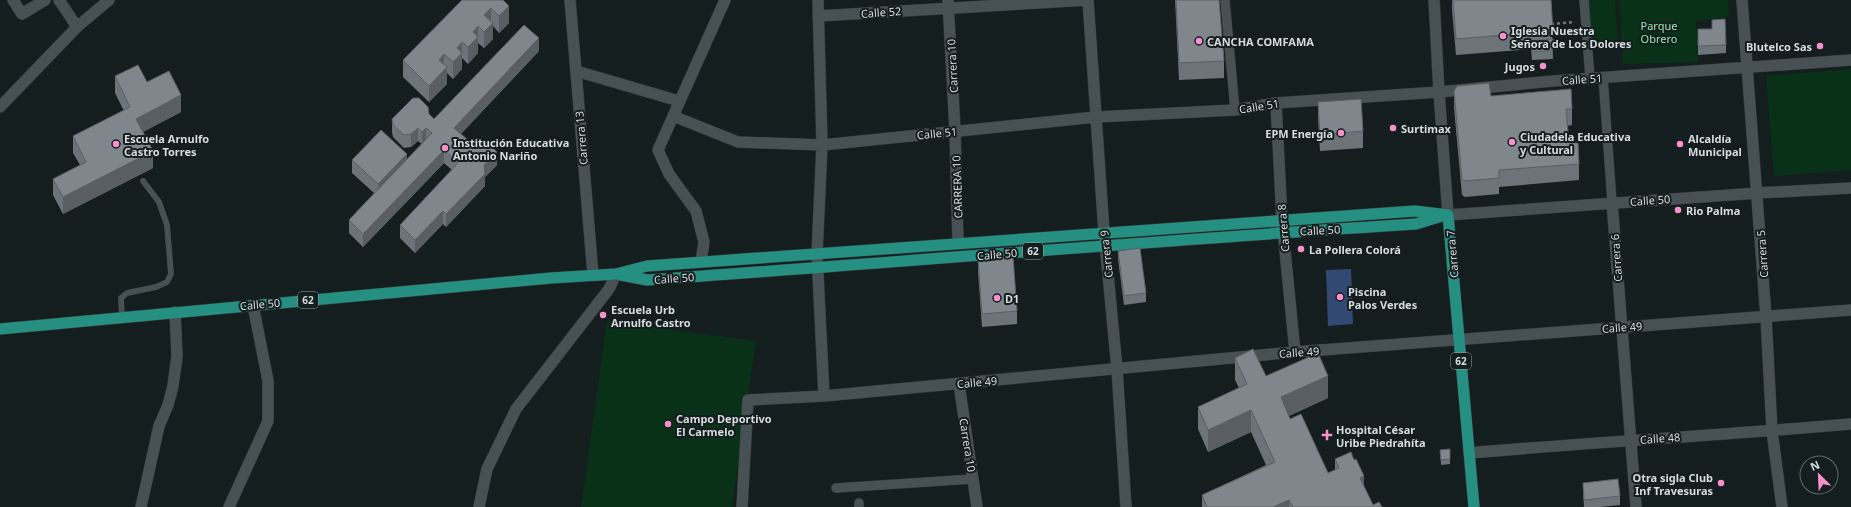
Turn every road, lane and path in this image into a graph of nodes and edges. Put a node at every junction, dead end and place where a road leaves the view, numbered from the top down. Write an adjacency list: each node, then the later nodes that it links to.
1 (13, 0): 2 (street)
2 (46, 0)
3 (59, 0): 17 (street)
4 (109, 0): 17 (street)
5 (570, 0): 20 (street, Carrera 13)
6 (724, 0): 24 (street)
7 (818, 0): 14 (street)
8 (1088, 0): 13 (street, Calle 52); 29 (street, Carrera 9)
9 (1225, 0): 27 (street)
10 (1434, 0): 23 (street, Carrera 7)
11 (1584, 0): 22 (street)
12 (1742, 0): 19 (street, Carrera 5)
13 (948, 4): 14 (street, Calle 52); 30 (street, Carrera 10)
14 (818, 16): 31 (street)
15 (1579, 22): 16 (path)
16 (1551, 24)
17 (77, 27): 26 (street)
18 (1851, 60): 19 (street, Calle 51)
19 (1747, 68): 21 (street, Calle 51); 34 (street, Carrera 5)
20 (576, 72): 24 (street); 46 (street, Carrera 13)
21 (1603, 77): 22 (street, Calle 51); 35 (street, Carrera 6)
22 (1590, 78): 23 (street, Calle 51)
23 (1439, 92): 25 (street, Calle 51); 36 (street, Carrera 7)
24 (679, 101): 28 (street)
25 (1276, 102): 27 (street, Calle 51); 37 (street, Carrera 8)
26 (0, 107)
27 (1235, 110): 29 (street, Calle 51)
28 (673, 116): 31 (street, Calle 51); 43 (street)
29 (1096, 117): 30 (street, Calle 51); 38 (street, Carrera 9)
30 (955, 132): 31 (street, Calle 51); 40 (street, CARRERA 10)
31 (822, 145): 42 (street)
32 (143, 181): 50 (lane)
33 (1851, 188): 34 (street, Calle 50)
34 (1758, 192): 35 (street, Calle 50); 51 (street, Carrera 5)
35 (1612, 202): 36 (street, Calle 50); 53 (street, Carrera 6)
36 (1448, 215): 37 (main road, Calle 50 / 62); 39 (main road, Calle 50 / 62); 54 (main road, Carrera 7 / 62)
37 (1282, 220): 38 (main road, Calle 50 / 62); 39 (street, Carrera 8)
38 (1104, 232): 40 (main road, Calle 50 / 62); 41 (street, Carrera 9)
39 (1283, 232): 41 (main road, Calle 50 / 62); 55 (street, Carrera 8)
40 (958, 243): 42 (main road, Calle 50 / 62)
41 (1105, 245): 44 (main road, Calle 50 / 62); 56 (street, Carrera 9)
42 (817, 254): 43 (main road, Calle 50 / 62); 44 (street)
43 (701, 262): 45 (main road, Calle 50 / 62)
44 (818, 268): 45 (main road, Calle 50 / 62); 58 (street)
45 (616, 274): 46 (main road, Calle 50 / 62); 67 (street)
46 (593, 275): 47 (main road, Calle 50 / 62)
47 (253, 305): 49 (main road, Calle 50 / 62); 66 (street)
48 (1851, 310): 51 (street, Calle 49)
49 (175, 312): 50 (main road, Calle 50 / 62); 65 (street)
50 (122, 317): 52 (main road, Calle 50 / 62)
51 (1766, 317): 53 (street, Calle 49); 60 (street, Carrera 5)
52 (0, 326)
53 (1621, 327): 54 (street, Calle 49); 61 (street, Carrera 6)
54 (1460, 340): 55 (street, Calle 49); 62 (main road, Carrera 7 / 62)
55 (1295, 352): 56 (street, Calle 49)
56 (1118, 369): 57 (street, Calle 49); 70 (street, Carrera 9)
57 (958, 384): 58 (street, Calle 49); 63 (street, Carrera 10)
58 (824, 396): 68 (street, Calle 49)
59 (1851, 424): 60 (street, Calle 48)
60 (1772, 430): 61 (street, Calle 48); 73 (street, Carrera 5)
61 (1632, 439): 62 (street, Calle 48); 72 (street, Carrera 6)
62 (1470, 453): 71 (main road, Carrera 7 / 62)
63 (973, 480): 64 (street); 69 (street, Carrera 10)
64 (836, 488)
65 (141, 507)
66 (229, 507)
67 (479, 507)
68 (742, 507)
69 (977, 507)
70 (1126, 507)
71 (1474, 507)
72 (1636, 507)
73 (1782, 507)

